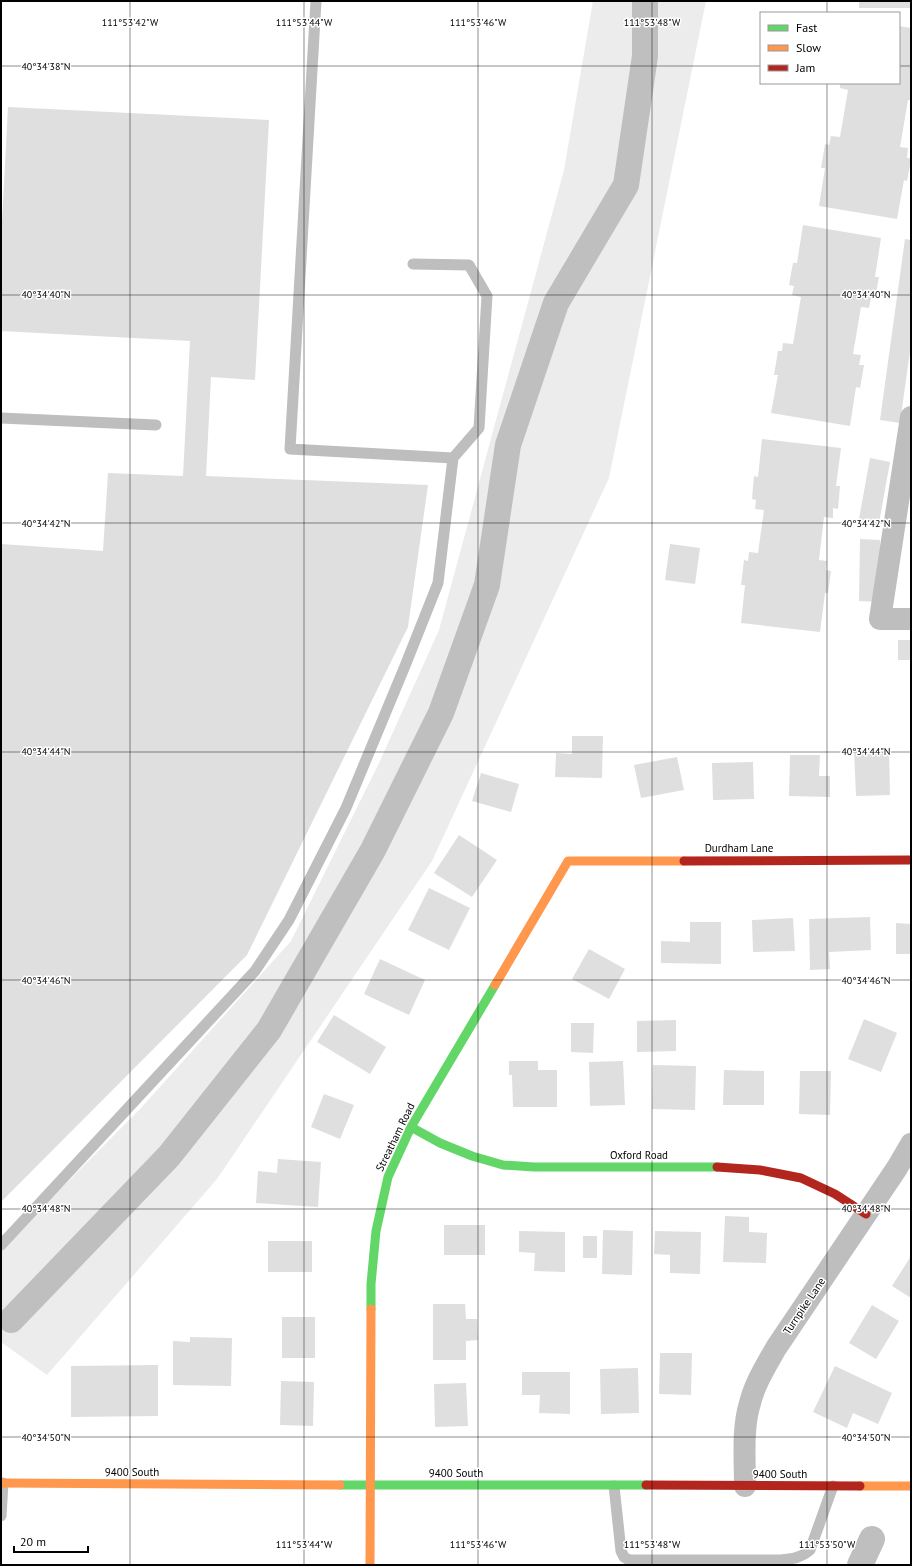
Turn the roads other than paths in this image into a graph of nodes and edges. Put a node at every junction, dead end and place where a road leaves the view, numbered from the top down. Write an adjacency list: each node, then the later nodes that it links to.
1 (316, 1): 6 (lane)
2 (412, 264): 6 (lane)
3 (911, 417): 7 (street)
4 (1, 418): 5 (lane)
5 (156, 425)
6 (453, 458): 13 (lane)
7 (911, 619)
8 (911, 860): 9 (street, Durdham Lane)
9 (568, 861): 10 (street, Streatham Road)
10 (411, 1127): 12 (street, Oxford Road); 15 (street, Streatham Road)
11 (911, 1144): 12 (street, Turnpike Lane)
12 (866, 1214): 17 (street, Turnpike Lane)
13 (1, 1245)
14 (2, 1483): 15 (street, 9400 South); 20 (lane)
15 (370, 1485): 16 (street, 9400 South); 21 (street, Streatham Road)
16 (614, 1486): 17 (street, 9400 South); 18 (lane)
17 (745, 1486): 18 (street, 9400 South)
18 (833, 1486): 19 (street, 9400 South)
19 (911, 1486)
20 (1, 1516)
21 (370, 1565)

